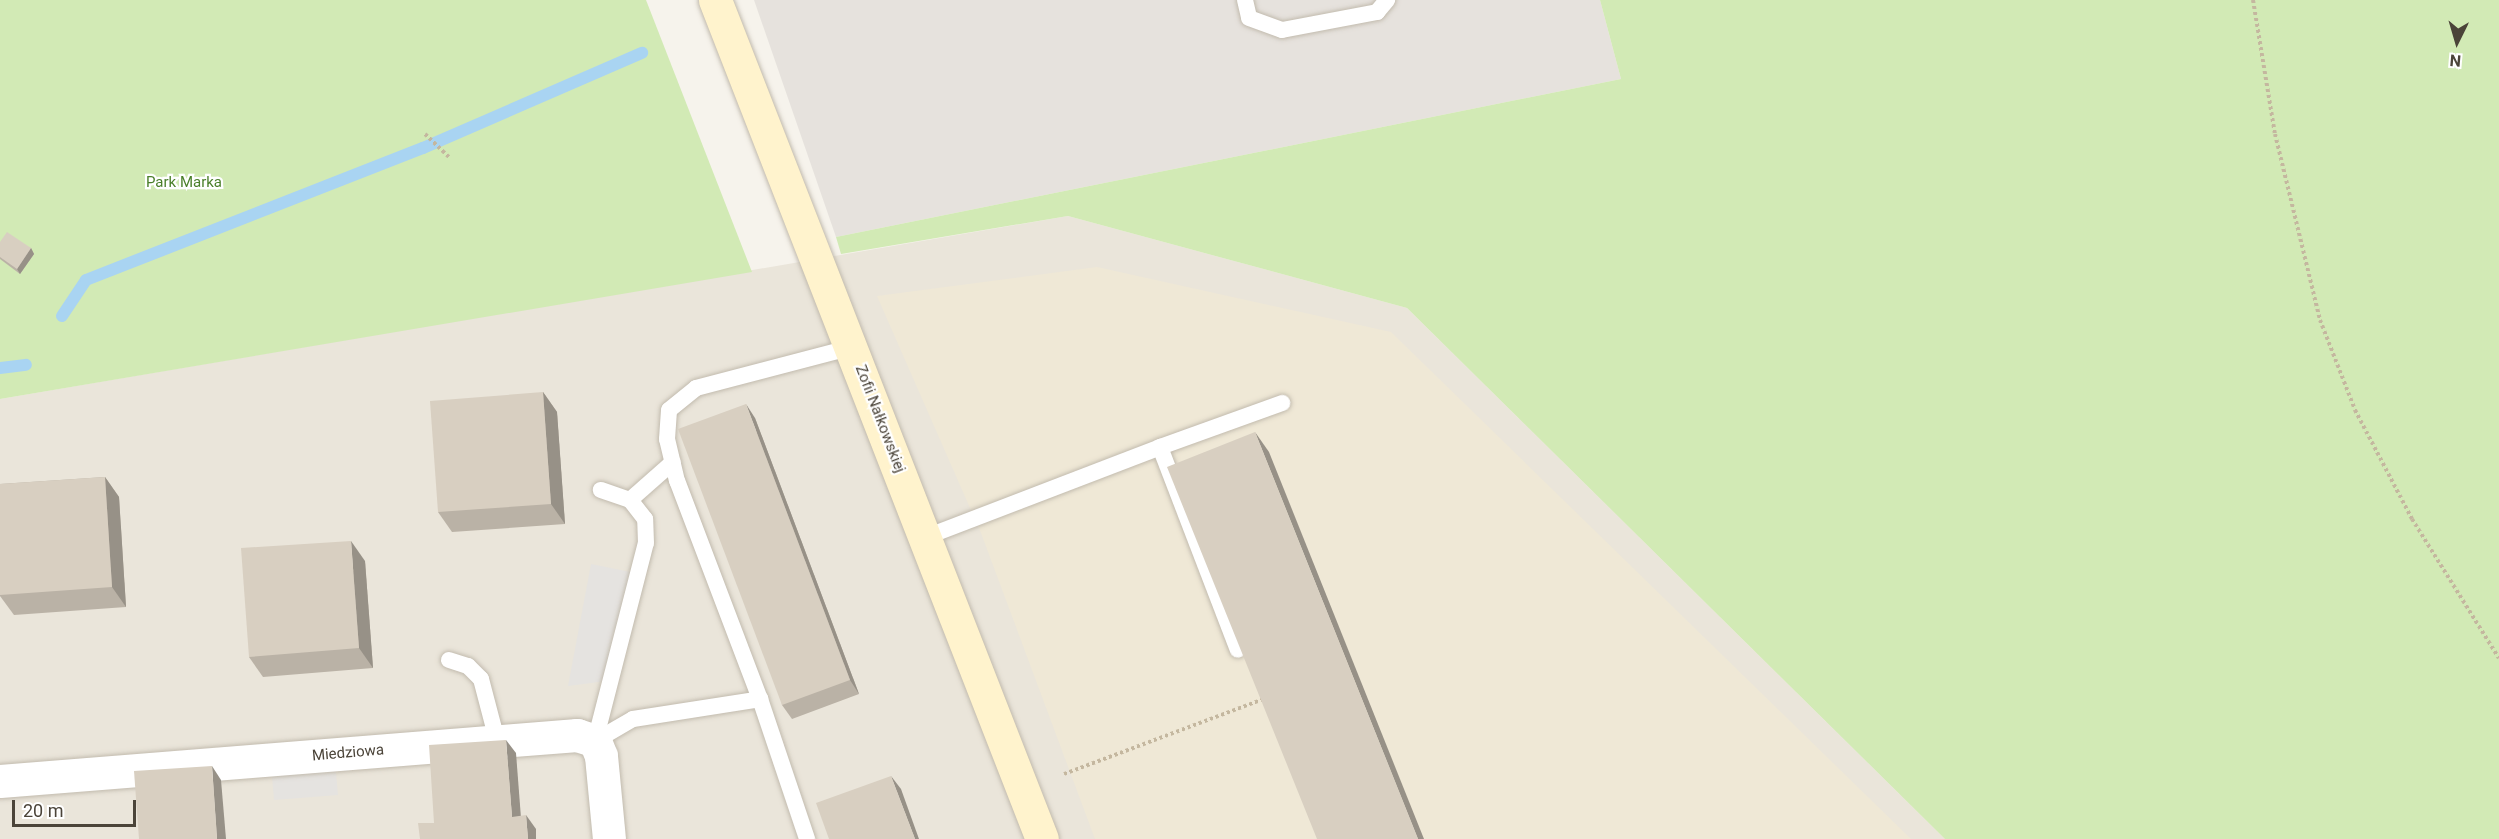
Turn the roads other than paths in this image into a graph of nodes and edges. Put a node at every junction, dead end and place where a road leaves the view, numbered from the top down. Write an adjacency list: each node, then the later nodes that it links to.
1 (715, 0): 4 (street, Zofii Nałkowskiej)
2 (1245, 0): 3 (lane)
3 (1387, 0)
4 (852, 346): 7 (lane); 10 (street, Zofii Nałkowskiej)
5 (1282, 403): 6 (lane)
6 (1160, 447): 10 (lane); 11 (lane)
7 (673, 462): 9 (lane); 13 (lane)
8 (601, 490): 9 (lane)
9 (630, 500): 15 (lane)
10 (926, 537): 19 (street, Zofii Nałkowskiej)
11 (1238, 650)
12 (449, 660): 14 (lane)
13 (760, 699): 15 (lane); 18 (lane)
14 (496, 740): 15 (street, Miedziowa); 16 (street, Miedziowa)
15 (595, 741): 17 (street)
16 (0, 781)
17 (609, 839)
18 (807, 839)
19 (1042, 839)

